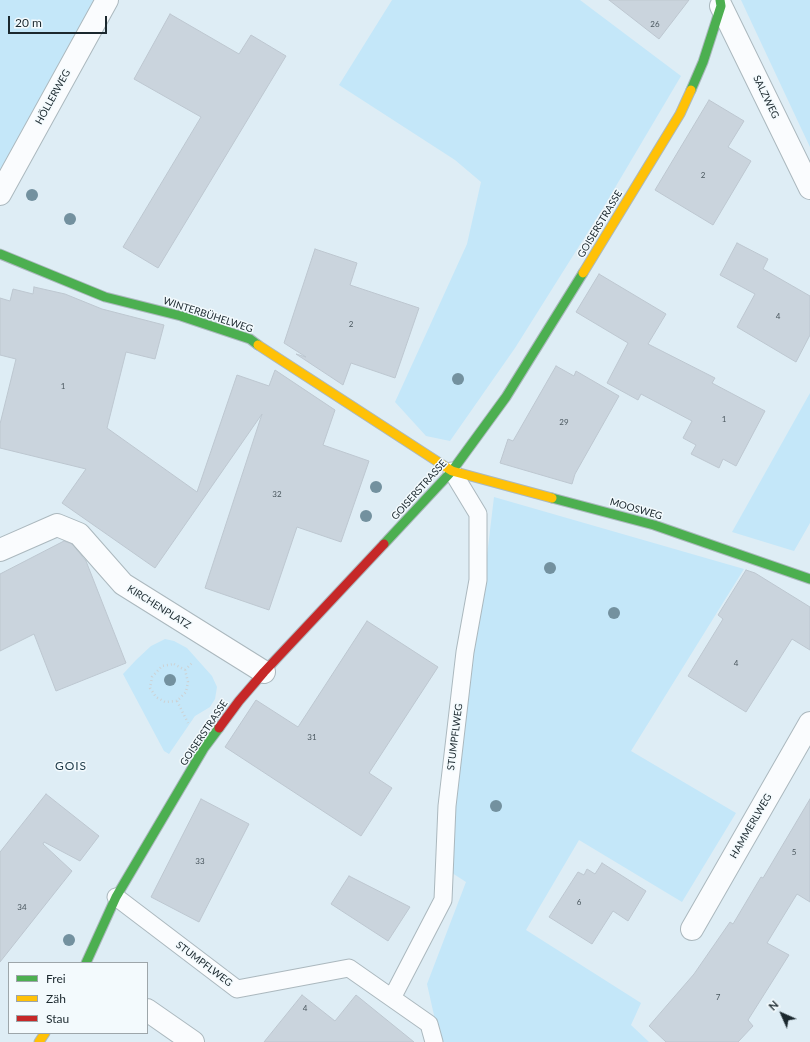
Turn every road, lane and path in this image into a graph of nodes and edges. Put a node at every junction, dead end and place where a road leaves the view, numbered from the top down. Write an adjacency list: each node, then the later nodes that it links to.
1 (107, 0): 4 (street, HÖLLERWEG)
2 (721, 3): 3 (street, SALZWEG); 6 (street, GOISERSTRASSE)
3 (810, 188)
4 (0, 194)
5 (0, 254): 6 (street, WINTERBÜHELWEG)
6 (452, 471): 8 (street, MOOSWEG); 10 (street, GOISERSTRASSE); 15 (lane, STUMPFLWEG)
7 (0, 550): 10 (street, KIRCHENPLATZ)
8 (810, 579)
9 (162, 666): 9 (path)
10 (264, 672): 12 (street, GOISERSTRASSE)
11 (810, 723): 13 (street, HAMMERLWEG)
12 (116, 897): 14 (street, GOISERSTRASSE); 15 (lane, STUMPFLWEG)
13 (692, 929)
14 (86, 962)
15 (392, 998): 18 (lane, STUMPFLWEG)
16 (148, 1011): 17 (street)
17 (193, 1042)
18 (434, 1042)

